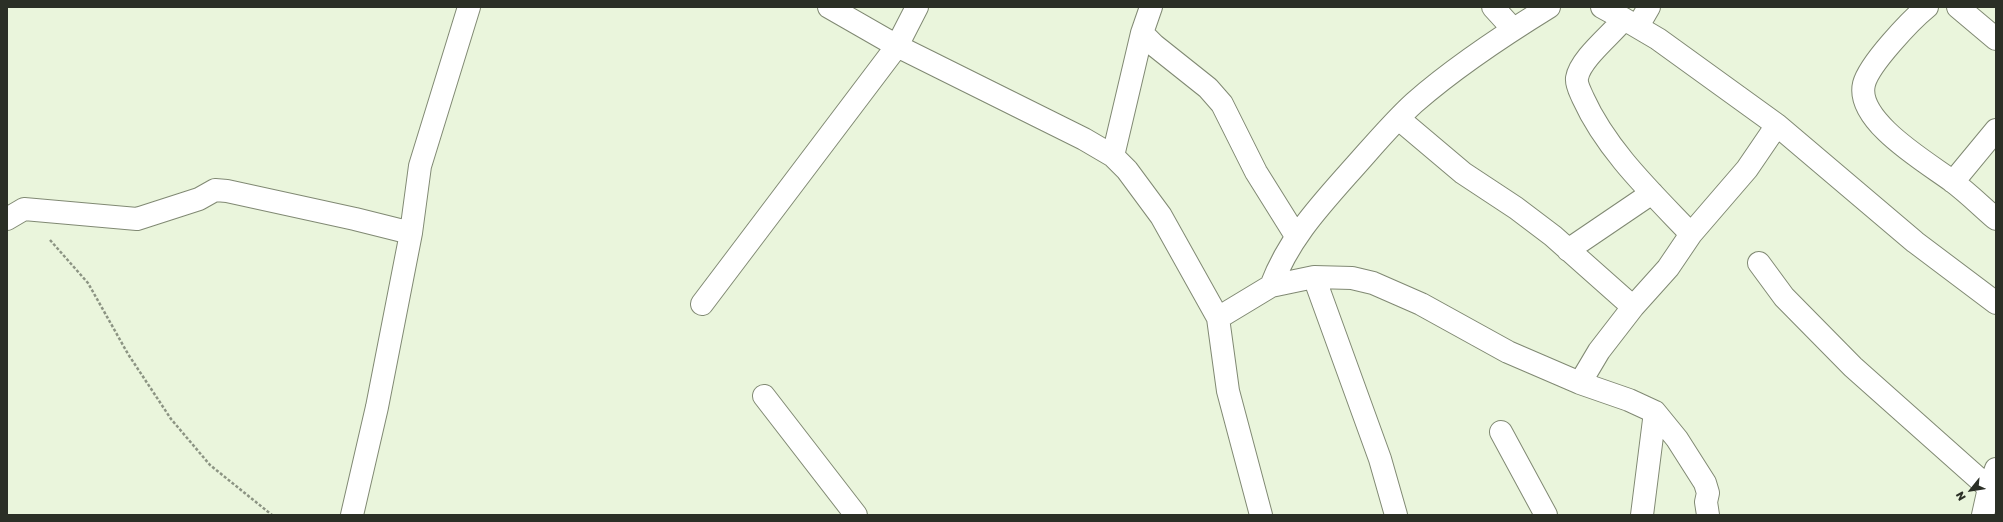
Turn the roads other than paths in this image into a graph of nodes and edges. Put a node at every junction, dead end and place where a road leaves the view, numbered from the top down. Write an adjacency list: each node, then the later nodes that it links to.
1 (469, 7): 24 (street)
2 (829, 7): 15 (street)
3 (917, 7): 15 (street)
4 (1151, 7): 13 (street)
5 (1493, 7): 12 (street)
6 (1549, 7): 12 (street)
7 (1602, 7): 11 (street)
8 (1649, 7): 11 (street)
9 (1927, 7): 20 (street)
10 (1959, 7): 14 (street)
11 (1631, 23): 17 (street); 21 (street)
12 (1513, 29): 16 (street)
13 (1142, 33): 19 (street); 26 (street)
14 (1996, 38)
15 (897, 46): 19 (street); 32 (street)
16 (1399, 119): 26 (street); 27 (street)
17 (1777, 125): 25 (street); 31 (street)
18 (1996, 130): 20 (street)
19 (1112, 156): 34 (street)
20 (1953, 182): 23 (street)
21 (1652, 193): 25 (street); 27 (street)
22 (15, 214): 24 (street)
23 (1996, 219)
24 (411, 233): 40 (street)
25 (1691, 234): 33 (street)
26 (1296, 236): 30 (street)
27 (1568, 250): 33 (street)
28 (1759, 263): 39 (street)
29 (1314, 276): 30 (street); 35 (street); 43 (street)
30 (1271, 286): 34 (street)
31 (1996, 303)
32 (702, 304)
33 (1632, 307): 35 (street)
34 (1218, 318): 42 (street)
35 (1580, 383): 37 (street)
36 (764, 396): 41 (street)
37 (1655, 412): 45 (street); 46 (street)
38 (1501, 432): 44 (street)
39 (1992, 479): 47 (street)
40 (352, 515)
41 (856, 515)
42 (1261, 515)
43 (1396, 515)
44 (1546, 515)
45 (1642, 515)
46 (1708, 515)
47 (1983, 515)

